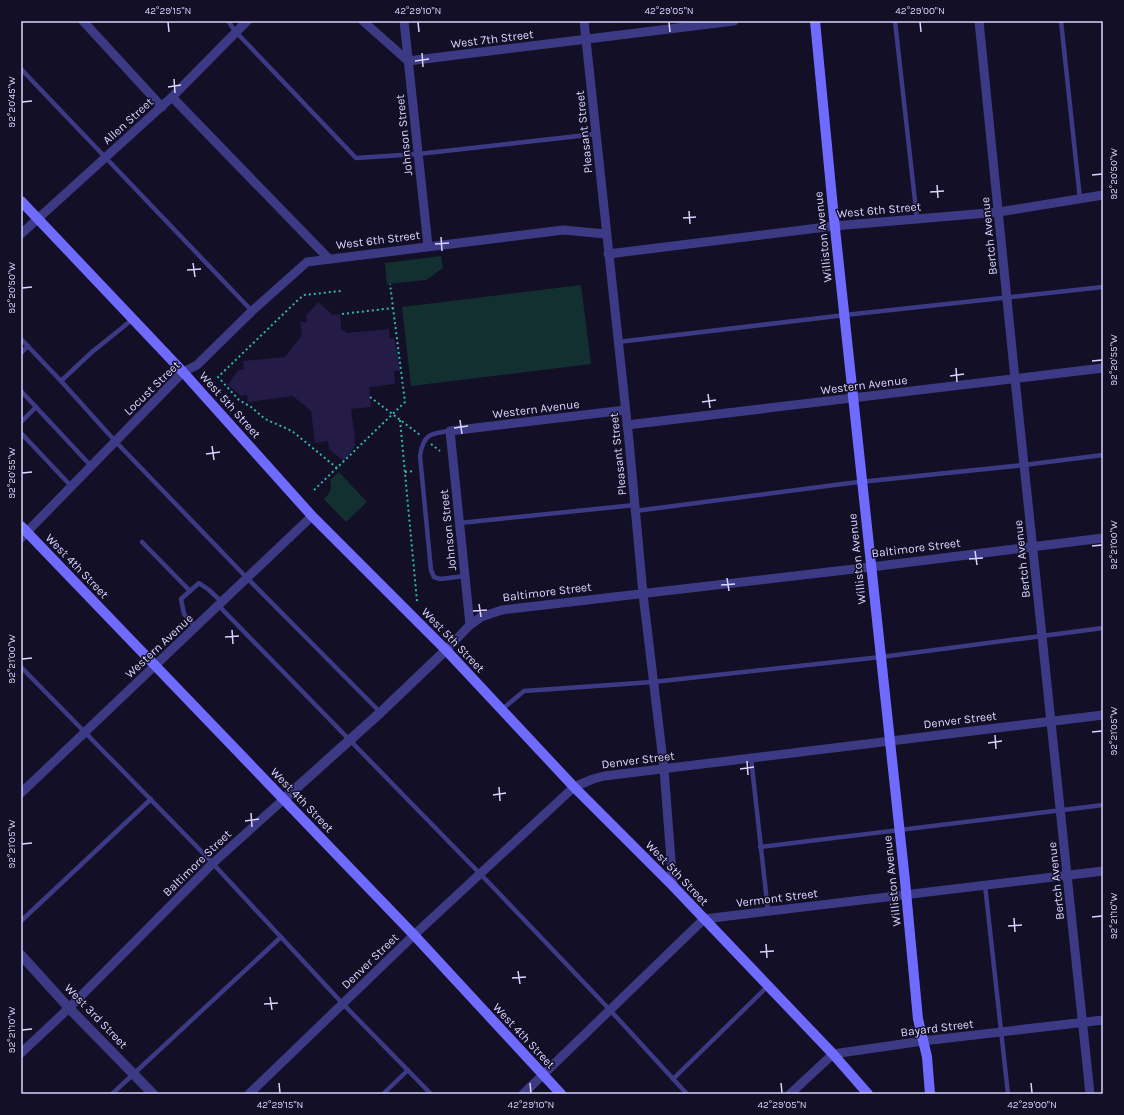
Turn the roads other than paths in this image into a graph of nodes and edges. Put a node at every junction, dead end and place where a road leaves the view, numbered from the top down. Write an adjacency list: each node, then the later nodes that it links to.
1 (83, 21): 17 (street)
2 (228, 21): 12 (lane)
3 (247, 21): 12 (street, Allen Street)
4 (363, 21): 14 (street)
5 (404, 21): 14 (street, Johnson Street)
6 (584, 21): 13 (street, Pleasant Street)
7 (734, 21): 13 (street, West 7th Street)
8 (815, 21): 27 (main road, Williston Avenue)
9 (895, 21): 26 (lane)
10 (979, 21): 24 (street, Bertch Avenue)
11 (1061, 21): 22 (lane)
12 (236, 31): 16 (street, Allen Street); 19 (lane)
13 (586, 39): 14 (street, West 7th Street); 18 (street, Pleasant Street)
14 (408, 61): 19 (street, Johnson Street)
15 (21, 69): 20 (lane)
16 (172, 97): 17 (street, Allen Street); 32 (street, West 6th Street)
17 (162, 107): 20 (street, Allen Street)
18 (596, 134): 19 (lane); 29 (street, Pleasant Street)
19 (418, 154): 30 (street, Johnson Street)
20 (105, 158): 25 (street, Allen Street); 35 (lane)
21 (1103, 195): 22 (street, West 6th Street)
22 (1080, 199): 24 (street, West 6th Street)
23 (21, 201): 25 (main road, West 5th Street)
24 (999, 212): 26 (street, West 6th Street); 34 (street, Bertch Avenue)
25 (38, 218): 28 (street, Allen Street); 37 (main road, West 5th Street)
26 (917, 219): 27 (street, West 6th Street)
27 (834, 226): 31 (street, West 6th Street); 36 (main road, Williston Avenue)
28 (21, 234)
29 (606, 234): 30 (street, West 6th Street); 31 (street, Pleasant Street)
30 (428, 246): 32 (street, West 6th Street)
31 (608, 254): 39 (street, Pleasant Street)
32 (328, 258): 35 (street, Locust Street)
33 (1103, 287): 34 (lane)
34 (1007, 298): 36 (lane); 44 (street, Bertch Avenue)
35 (252, 311): 43 (street, Locust Street)
36 (844, 315): 39 (lane); 47 (main road, Williston Avenue)
37 (133, 319): 43 (main road, West 5th Street); 45 (lane)
38 (21, 339): 40 (lane)
39 (618, 342): 49 (street, Pleasant Street)
40 (28, 346): 41 (lane); 45 (lane)
41 (21, 353)
42 (1103, 368): 44 (street, Western Avenue)
43 (183, 372): 54 (street, Locust Street); 61 (main road, West 5th Street)
44 (1015, 379): 47 (street, Western Avenue); 56 (street, Bertch Avenue)
45 (61, 380): 54 (lane)
46 (21, 391): 48 (lane)
47 (854, 398): 51 (street, Western Avenue); 58 (main road, Williston Avenue)
48 (36, 407): 50 (lane); 57 (lane)
49 (625, 410): 51 (street, Pleasant Street); 52 (street, Western Avenue)
50 (21, 422)
51 (627, 425): 60 (street, Pleasant Street)
52 (450, 431): 62 (street, Johnson Street); 68 (lane)
53 (21, 433): 59 (lane)
54 (115, 441): 57 (street, Locust Street); 69 (lane)
55 (1103, 454): 56 (lane)
56 (1024, 465): 58 (lane); 66 (street, Bertch Avenue)
57 (91, 466): 59 (street, Locust Street)
58 (862, 482): 60 (lane); 67 (main road, Williston Avenue)
59 (71, 486): 63 (street, Locust Street)
60 (635, 508): 62 (lane); 71 (street, Pleasant Street)
61 (312, 516): 69 (street, Western Avenue); 77 (main road, West 5th Street)
62 (460, 523): 68 (street, Johnson Street)
63 (23, 532): 79 (main road, West 4th Street)
64 (1103, 538): 66 (street, Baltimore Street)
65 (142, 542): 70 (lane)
66 (1033, 547): 67 (street, Baltimore Street); 76 (street, Bertch Avenue)
67 (871, 567): 71 (street, Baltimore Street); 78 (main road, Williston Avenue)
68 (465, 576): 73 (street, Johnson Street)
69 (248, 578): 72 (street, Western Avenue); 83 (lane)
70 (190, 591): 72 (lane); 74 (lane)
71 (643, 594): 73 (street, Baltimore Street); 81 (street, Pleasant Street)
72 (221, 604): 74 (street, Western Avenue); 87 (lane)
73 (470, 625): 77 (street, Baltimore Street)
74 (196, 627): 79 (street, Western Avenue)
75 (1103, 628): 76 (lane)
76 (1042, 637): 78 (lane); 85 (street, Bertch Avenue)
77 (446, 650): 82 (main road, West 5th Street); 83 (street, Baltimore Street)
78 (881, 657): 81 (lane); 88 (main road, Williston Avenue)
79 (155, 665): 86 (street, Western Avenue); 93 (main road, West 4th Street)
80 (21, 667): 86 (lane)
81 (654, 682): 82 (lane); 90 (street, Pleasant Street)
82 (501, 710): 91 (main road, West 5th Street)
83 (380, 712): 87 (street, Baltimore Street)
84 (1103, 715): 85 (street, Denver Street)
85 (1051, 721): 88 (street, Denver Street); 96 (street, Bertch Avenue)
86 (85, 732): 92 (street, Western Avenue); 94 (lane)
87 (349, 740): 93 (street, Baltimore Street); 101 (lane)
88 (890, 741): 89 (street, Denver Street); 97 (main road, Williston Avenue)
89 (751, 758): 90 (street, Denver Street); 98 (lane)
90 (664, 769): 91 (street, Denver Street); 104 (street, Pleasant Street)
91 (574, 787): 101 (street, Denver Street); 104 (main road, West 5th Street)
92 (21, 793)
93 (284, 799): 99 (street, Baltimore Street); 109 (main road, West 4th Street)
94 (152, 800): 99 (lane); 108 (lane)
95 (1103, 805): 96 (lane)
96 (1060, 811): 97 (lane); 102 (street, Bertch Avenue)
97 (899, 829): 98 (lane); 105 (main road, Williston Avenue)
98 (760, 847): 106 (lane)
99 (213, 863): 110 (lane); 114 (street, Baltimore Street)
100 (1103, 871): 102 (street, Vermont Street)
101 (480, 874): 109 (street, Denver Street); 115 (lane)
102 (1067, 875): 103 (street, Vermont Street); 117 (street, Bertch Avenue)
103 (985, 885): 105 (street, Vermont Street); 118 (lane)
104 (673, 886): 107 (main road, West 5th Street)
105 (906, 894): 106 (street, Vermont Street); 119 (main road, Williston Avenue)
106 (768, 911): 107 (street, Vermont Street)
107 (704, 919): 112 (main road, West 5th Street); 115 (street)
108 (21, 921)
109 (414, 935): 113 (street, Denver Street); 124 (main road, West 4th Street)
110 (281, 937): 113 (lane); 123 (lane)
111 (21, 956): 114 (street, West 3rd Street)
112 (768, 986): 121 (main road, West 5th Street); 125 (lane)
113 (343, 1004): 122 (lane); 128 (street, Denver Street)
114 (69, 1008): 120 (street, Baltimore Street); 123 (street, West 3rd Street)
115 (610, 1010): 124 (street); 125 (lane)
116 (1103, 1020): 117 (street, Bayard Street)
117 (1082, 1023): 118 (street, Bayard Street); 138 (street, Bertch Avenue)
118 (1001, 1032): 119 (street, Bayard Street); 137 (lane)
119 (923, 1041): 121 (street, Bayard Street); 136 (main road, Williston Avenue)
120 (21, 1053)
121 (833, 1054): 134 (street); 135 (main road, West 5th Street)
122 (408, 1070): 129 (lane); 130 (lane)
123 (133, 1074): 126 (lane); 127 (street, West 3rd Street)
124 (543, 1075): 131 (street); 132 (main road, West 4th Street)
125 (674, 1079): 133 (lane)
126 (112, 1094)
127 (153, 1094)
128 (249, 1094)
129 (383, 1094)
130 (431, 1094)
131 (523, 1094)
132 (561, 1094)
133 (687, 1094)
134 (790, 1094)
135 (868, 1094)
136 (930, 1094)
137 (1008, 1094)
138 (1090, 1094)

